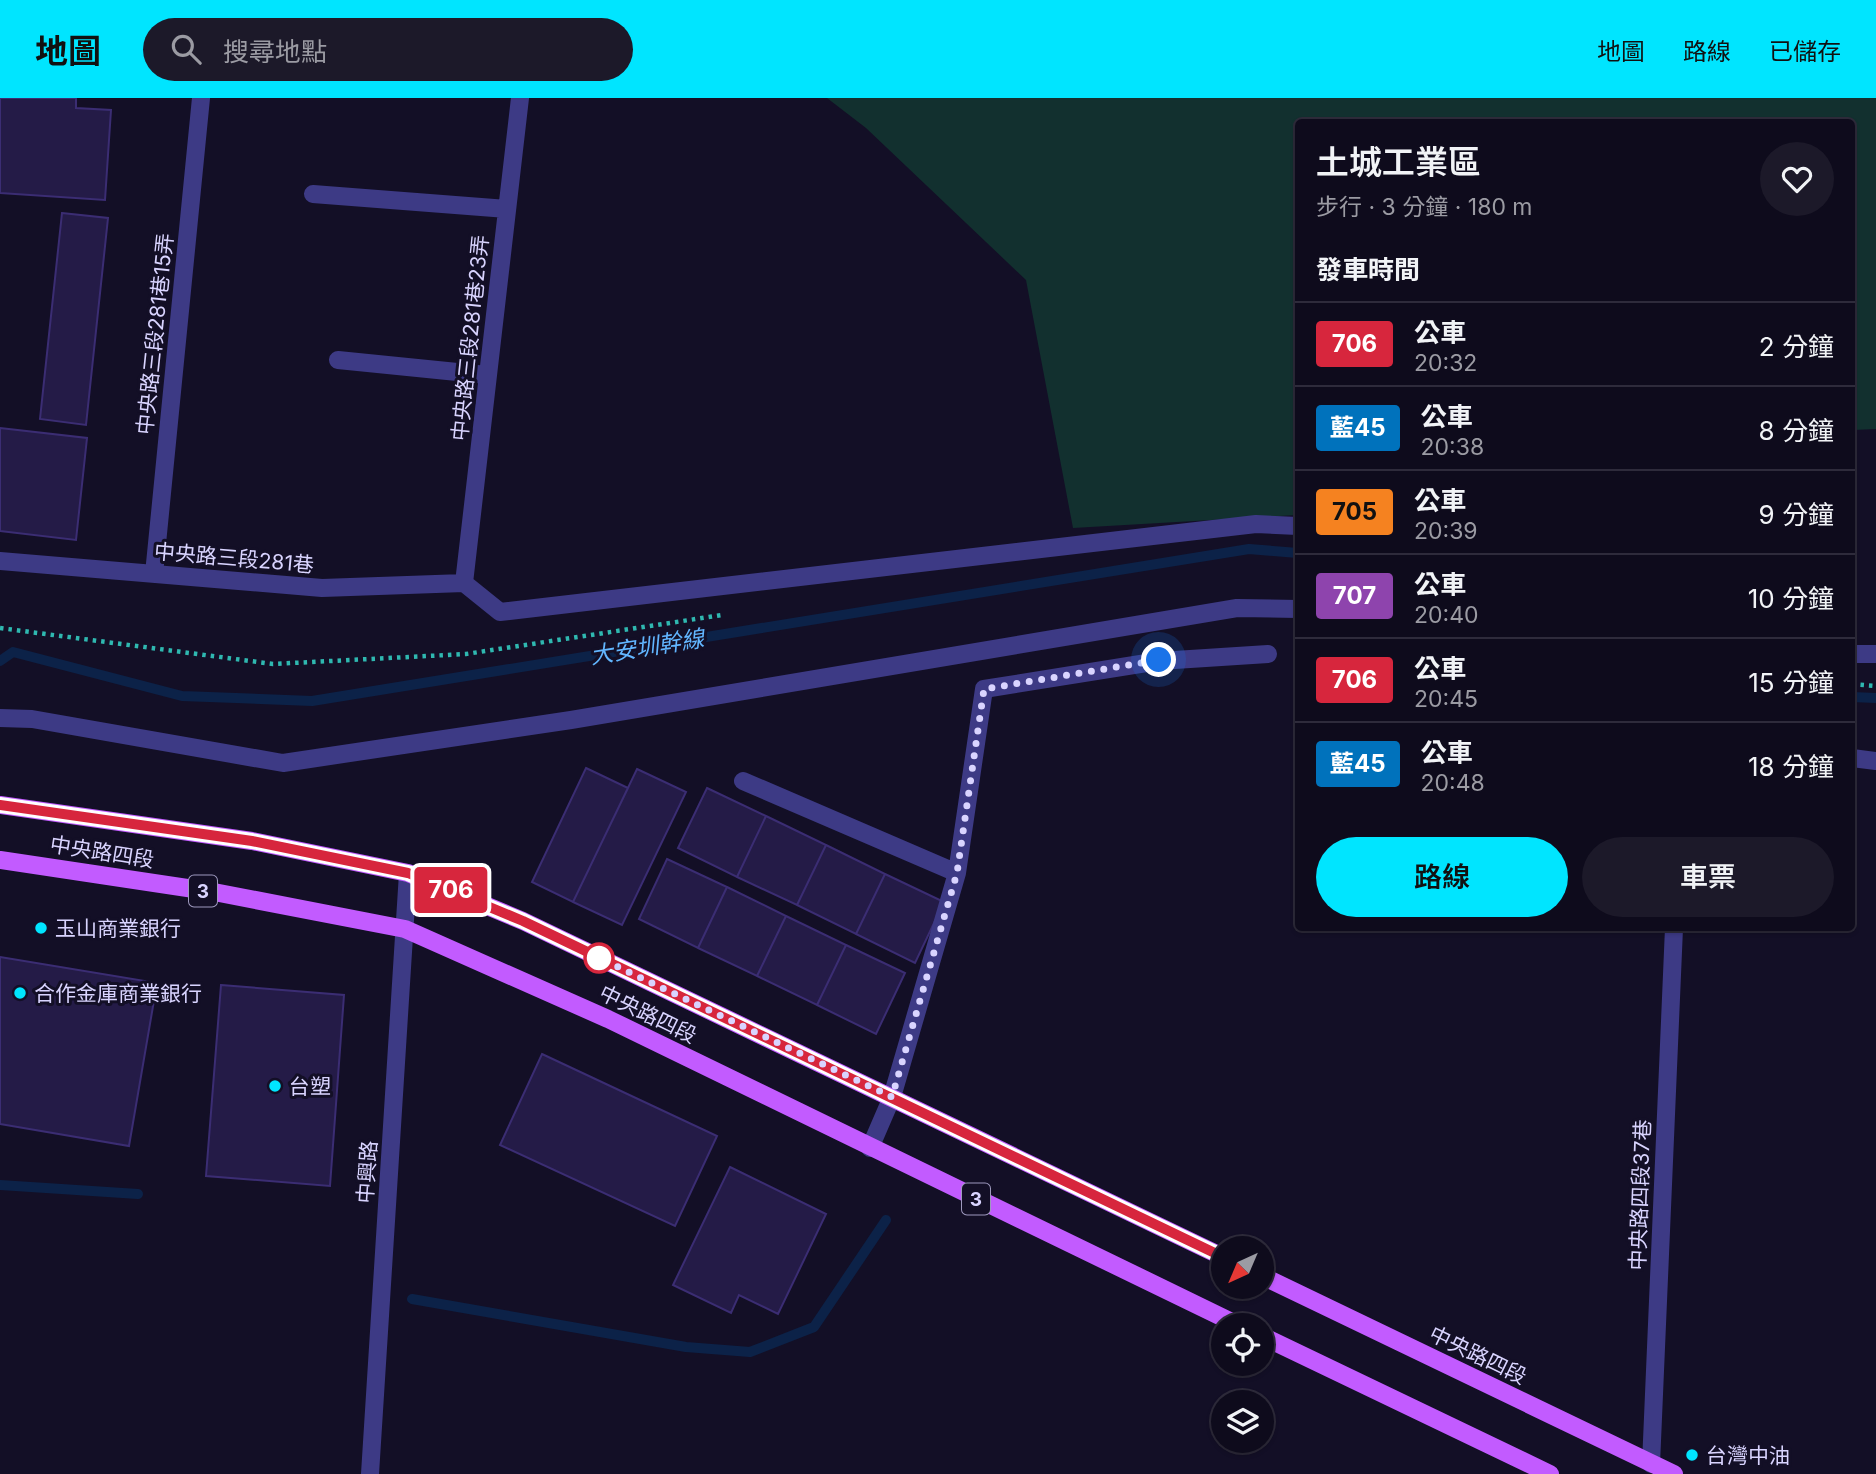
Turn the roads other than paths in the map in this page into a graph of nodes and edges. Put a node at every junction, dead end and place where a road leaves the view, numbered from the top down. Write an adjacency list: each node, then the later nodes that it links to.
1 (201, 98): 9 (street, 中央路三段281巷15弄)
2 (520, 98): 4 (street, 中央路三段281巷23弄)
3 (313, 194): 4 (street)
4 (508, 209): 6 (street, 中央路三段281巷23弄)
5 (338, 360): 6 (street)
6 (487, 375): 10 (street, 中央路三段281巷23弄)
7 (1295, 526): 10 (street)
8 (0, 561): 9 (street, 中央路三段281巷)
9 (154, 574): 10 (street, 中央路三段281巷)
10 (464, 583)
11 (1295, 609): 15 (street)
12 (1268, 654): 22 (street)
13 (1855, 654): 14 (street)
14 (1876, 654)
15 (0, 718)
16 (1855, 758): 17 (street)
17 (1876, 761)
18 (743, 781): 22 (street)
19 (0, 805): 21 (main road, 中央路四段)
20 (0, 860): 23 (main road, 中央路四段 / 3)
21 (408, 873): 23 (street, 中興路); 25 (main road, 中央路四段)
22 (957, 873): 25 (street)
23 (405, 929): 26 (main road, 中央路四段 / 3); 32 (street, 中興路)
24 (1674, 931): 31 (street, 中央路四段37巷)
25 (892, 1097): 26 (street); 27 (main road, 中央路四段)
26 (870, 1148): 29 (main road, 中央路四段 / 3)
27 (1211, 1251)
28 (1274, 1282): 31 (main road, 中央路四段)
29 (1213, 1313)
30 (1274, 1342): 33 (main road)
31 (1651, 1464): 34 (main road, 中央路四段)
32 (370, 1474)
33 (1550, 1474)
34 (1674, 1474)

